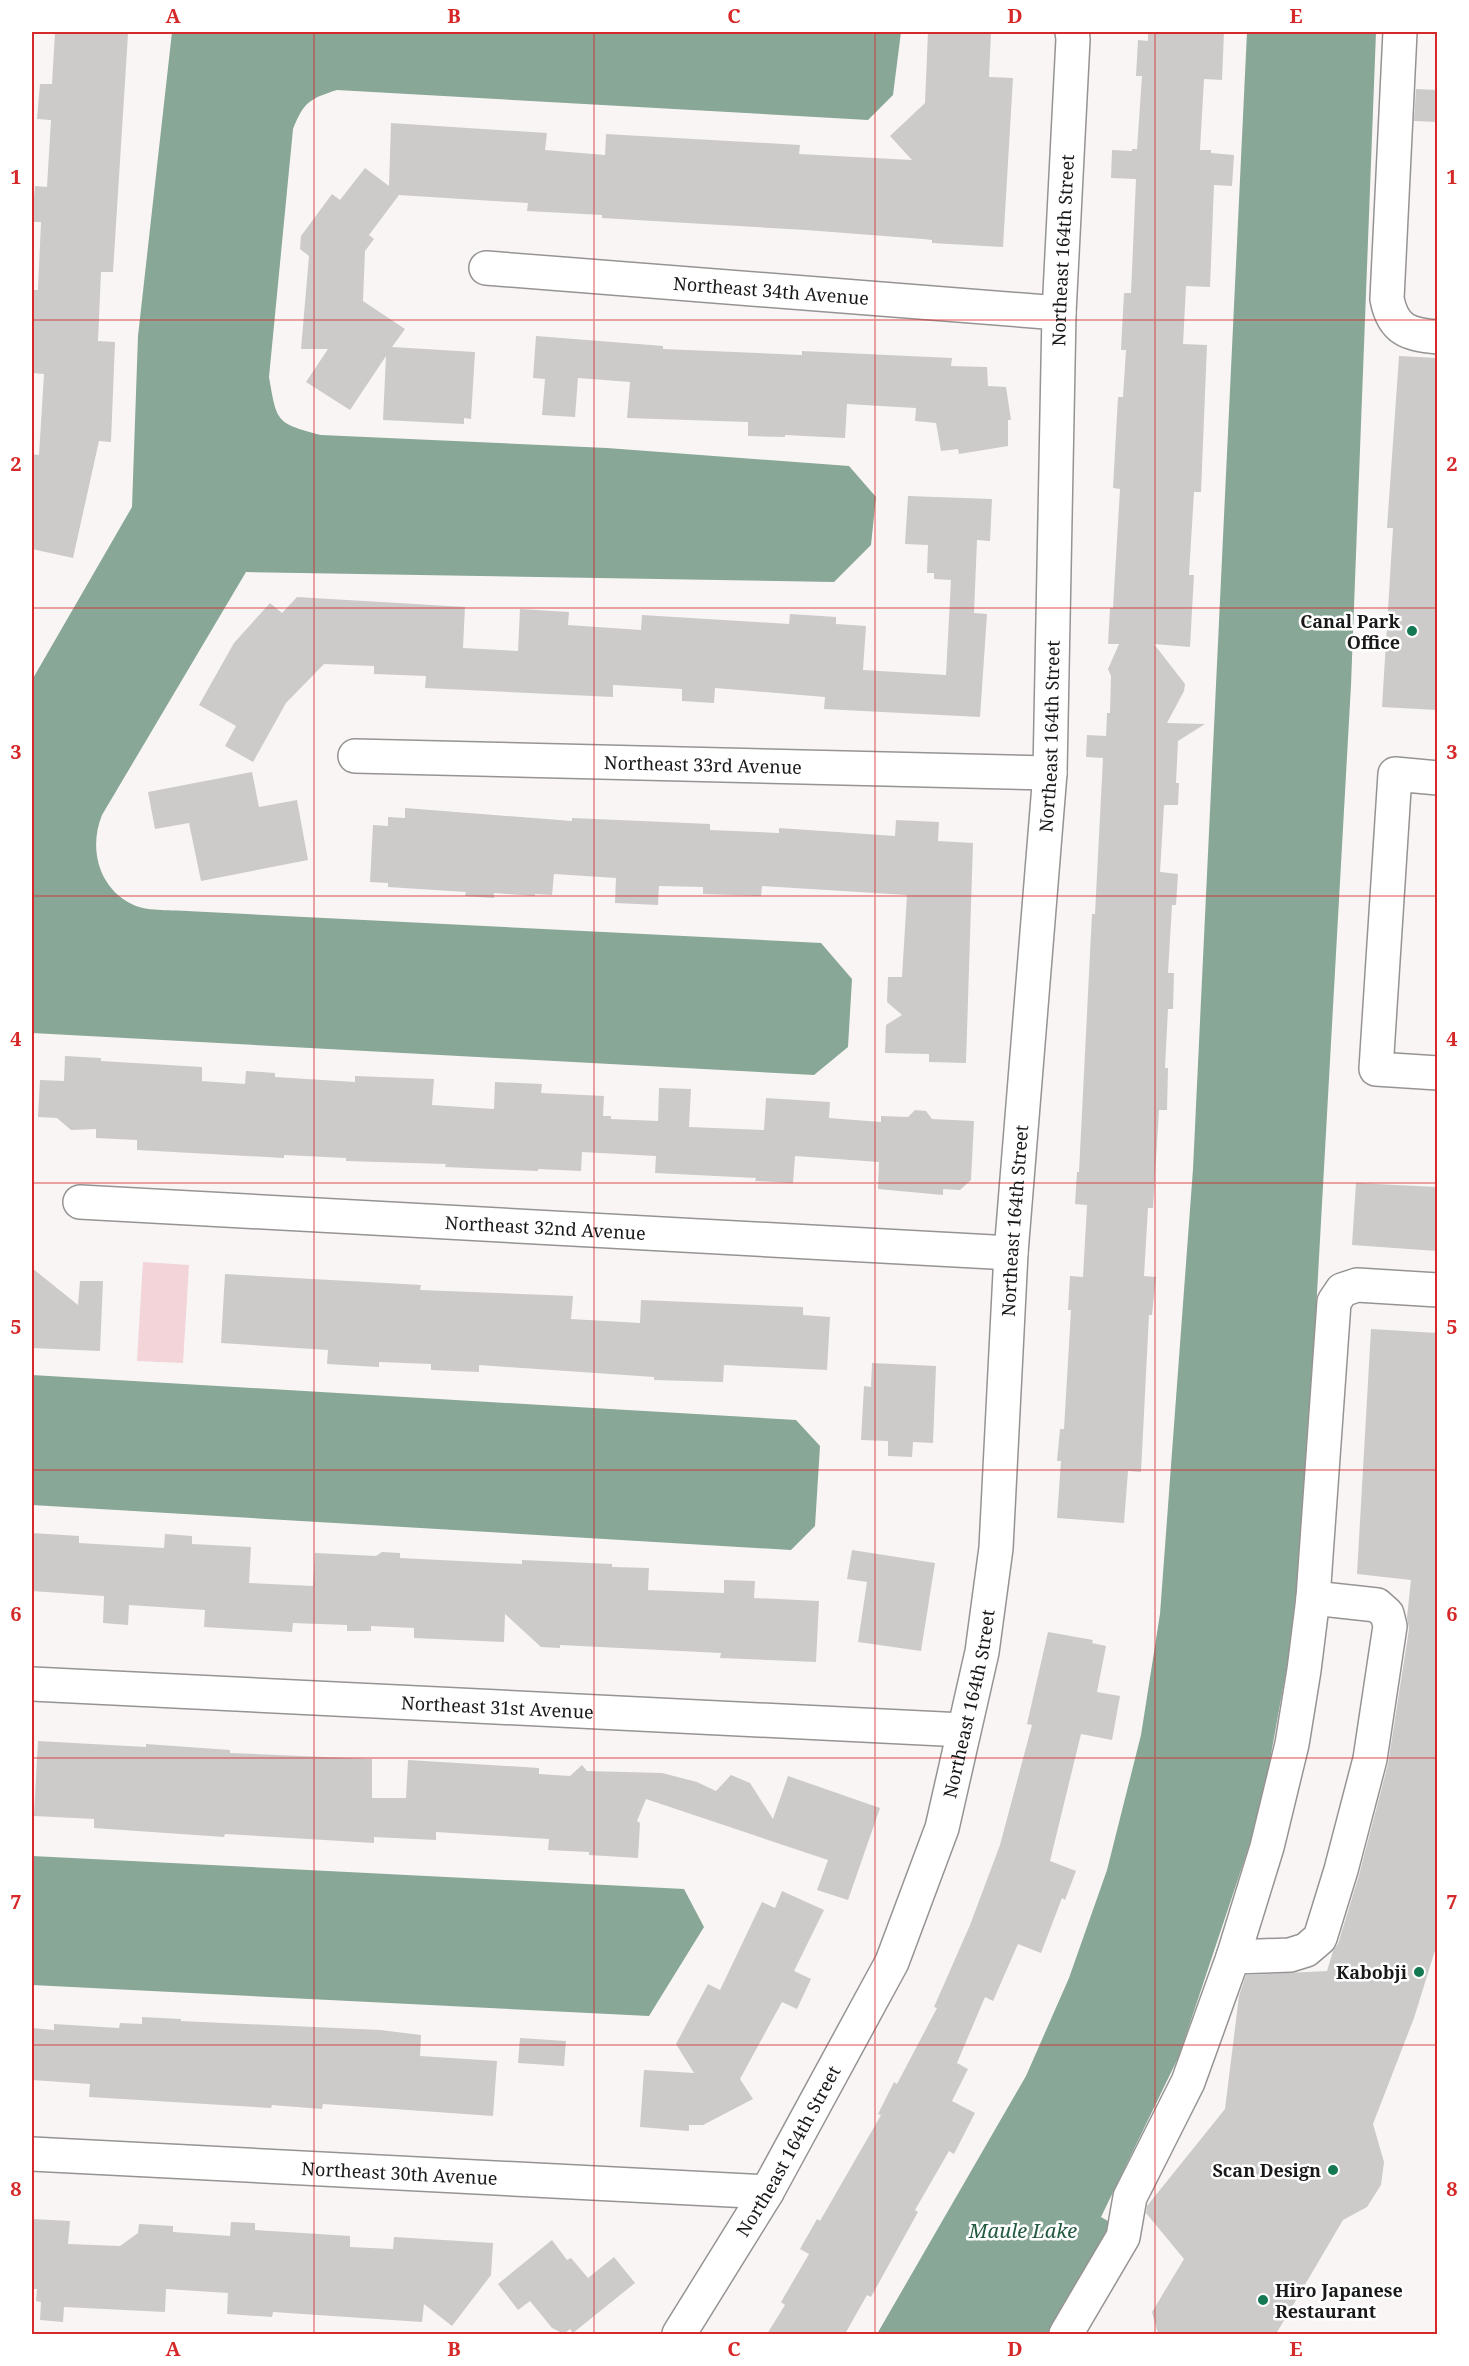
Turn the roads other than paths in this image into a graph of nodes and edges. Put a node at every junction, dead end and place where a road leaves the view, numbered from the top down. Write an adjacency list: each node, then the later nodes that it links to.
1 (1400, 32): 5 (street)
2 (1074, 34): 4 (street, Northeast 164th Street)
3 (486, 268): 4 (street, Northeast 34th Avenue)
4 (1059, 313): 7 (street, Northeast 164th Street)
5 (1437, 337)
6 (355, 756): 7 (street, Northeast 33rd Avenue)
7 (1050, 773): 11 (street, Northeast 164th Street)
8 (1437, 778): 9 (street)
9 (1437, 1073)
10 (80, 1202): 11 (street, Northeast 32nd Avenue)
11 (1011, 1253): 15 (street, Northeast 164th Street)
12 (1437, 1290): 13 (street)
13 (1313, 1598): 16 (street); 16 (street)
14 (32, 1684): 15 (street, Northeast 31st Avenue)
15 (963, 1730): 18 (street, Northeast 164th Street)
16 (1233, 1957): 20 (street)
17 (32, 2154): 18 (street, Northeast 30th Avenue)
18 (767, 2192): 19 (street, Northeast 164th Street)
19 (680, 2334)
20 (1066, 2334)

